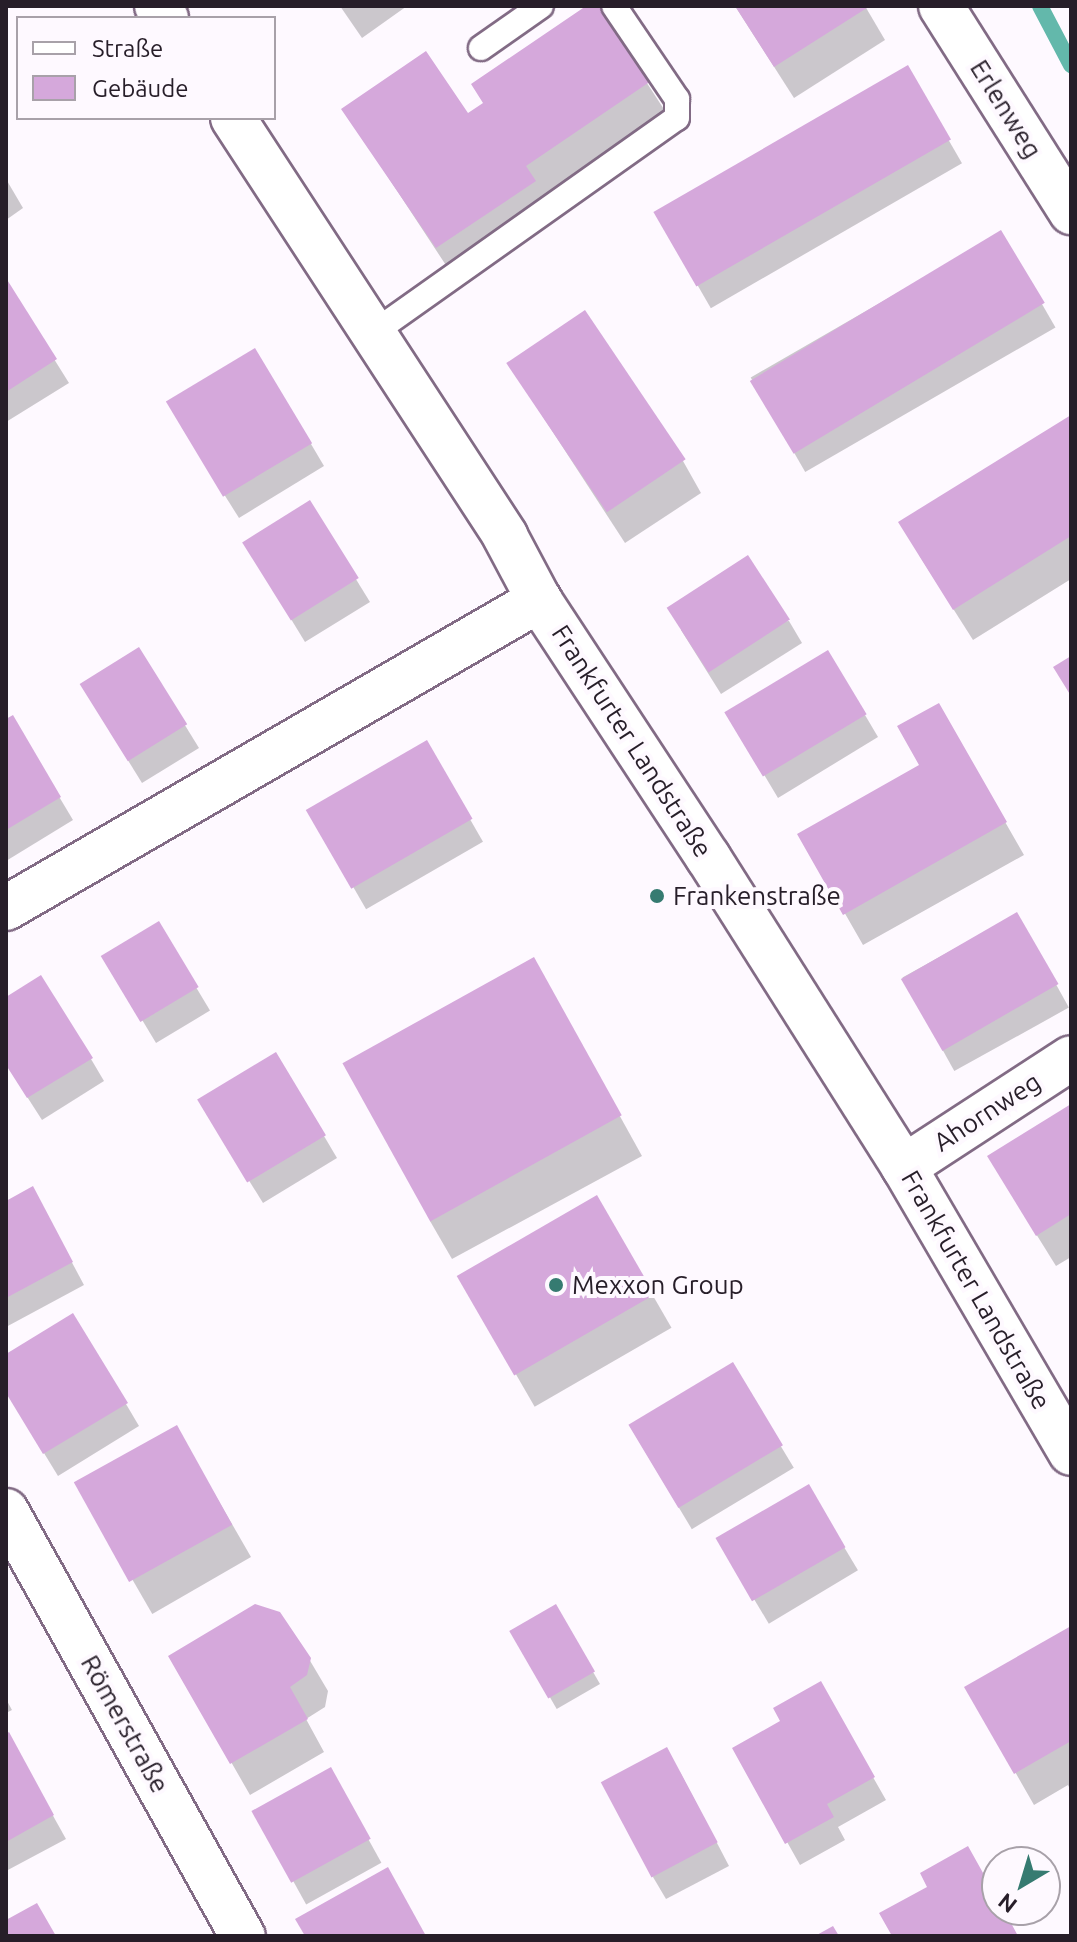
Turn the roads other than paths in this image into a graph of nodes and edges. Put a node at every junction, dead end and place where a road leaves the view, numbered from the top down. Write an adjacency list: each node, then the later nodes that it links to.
1 (541, 6): 4 (lane)
2 (614, 6): 7 (lane)
3 (941, 6): 6 (street, Erlenweg)
4 (481, 48)
5 (234, 120): 7 (street, Frankfurter Landstraße)
6 (1071, 212)
7 (373, 333): 8 (street, Frankfurter Landstraße)
8 (539, 600): 9 (street); 11 (street, Frankfurter Landstraße)
9 (6, 908)
10 (1071, 1058): 11 (street, Ahornweg)
11 (904, 1167): 12 (street, Frankfurter Landstraße)
12 (1071, 1453)
13 (6, 1511): 14 (street, Römerstraße)
14 (243, 1936)

